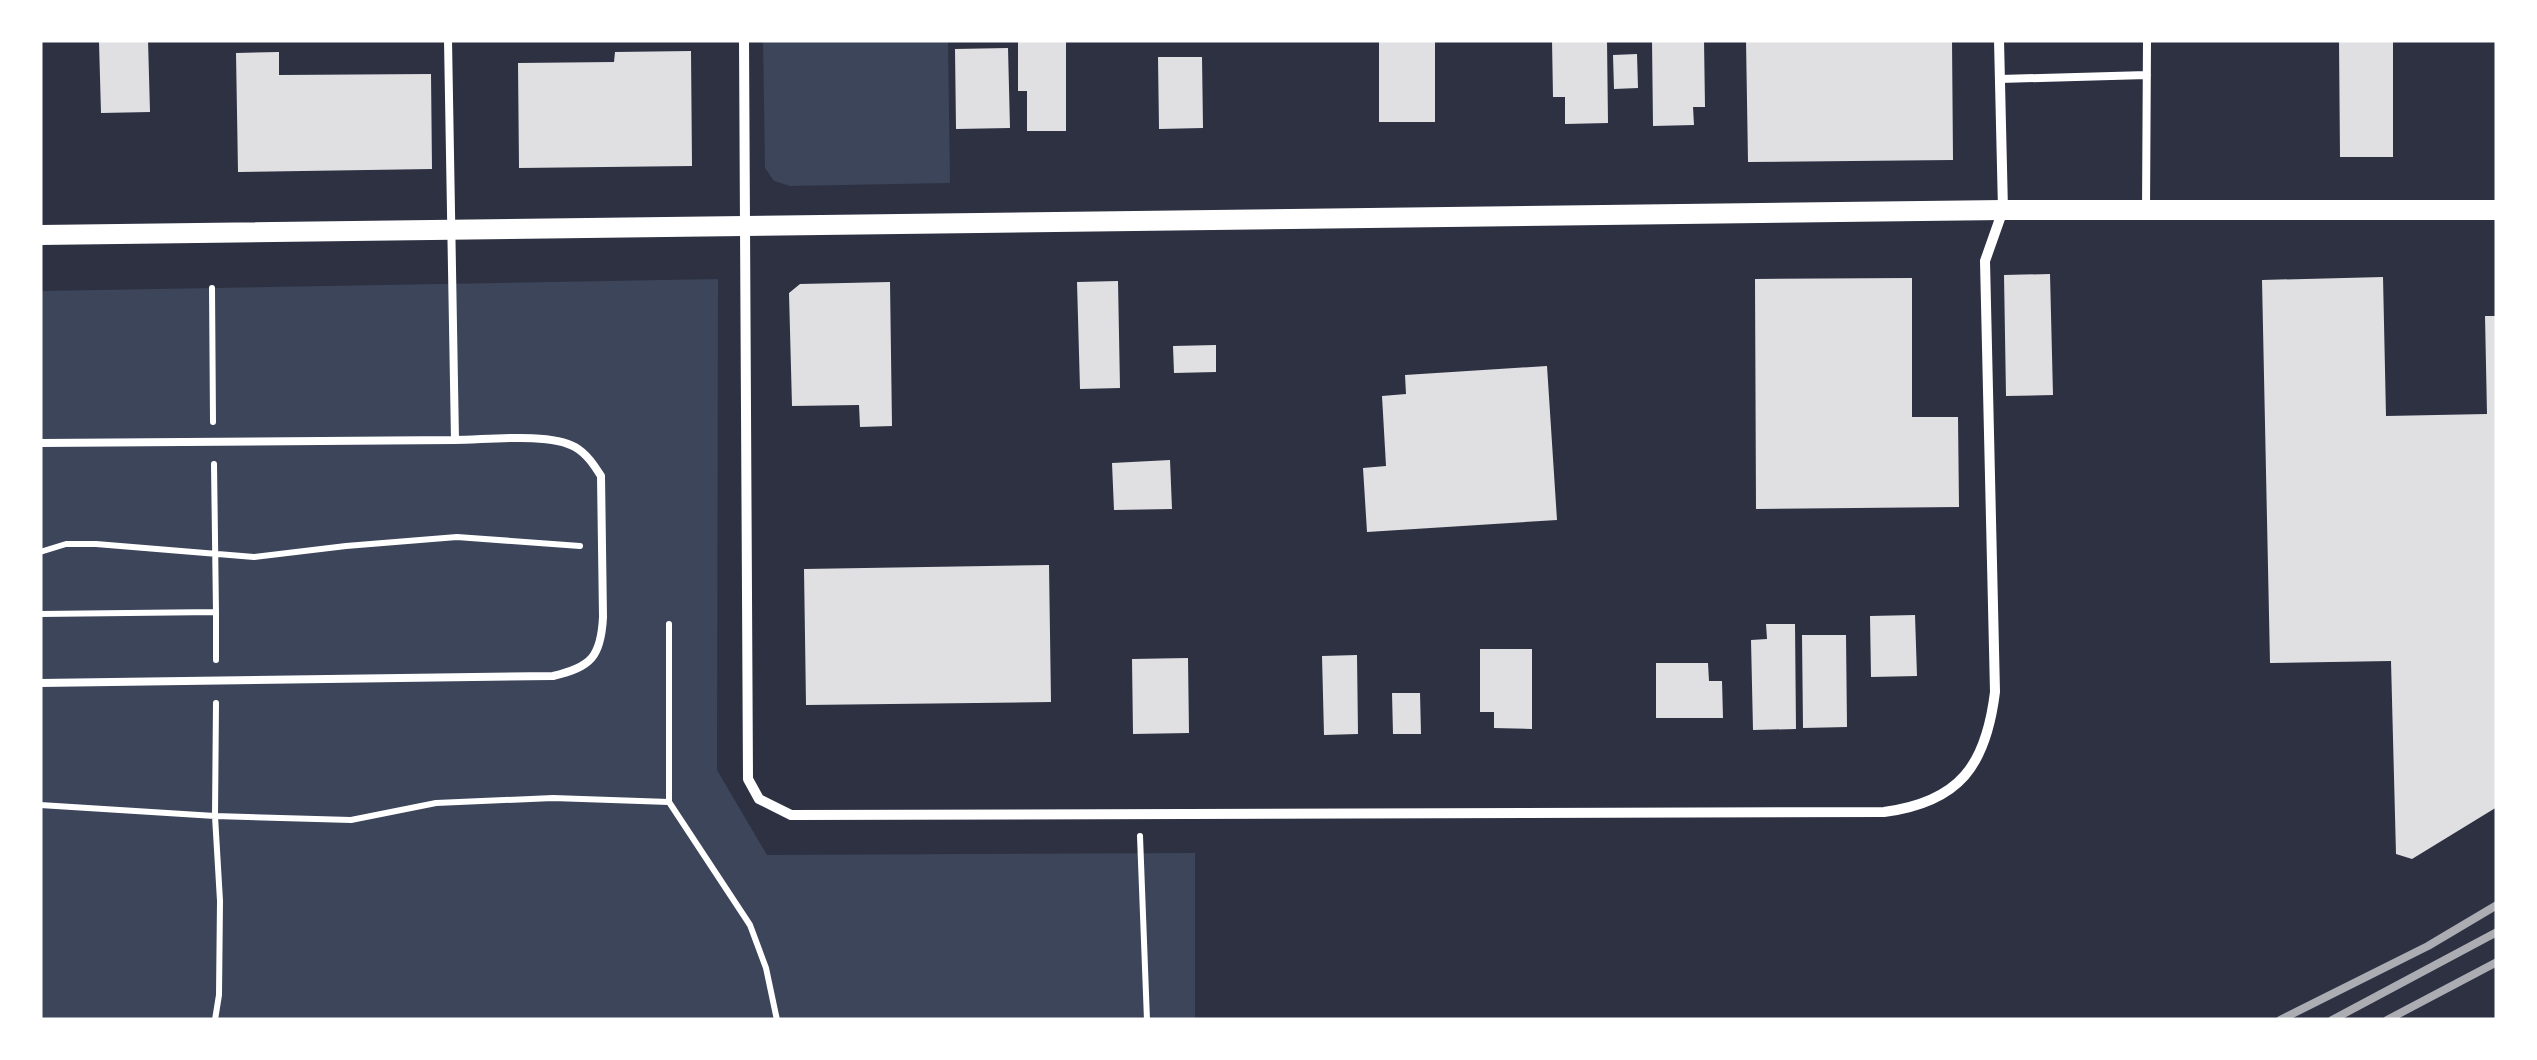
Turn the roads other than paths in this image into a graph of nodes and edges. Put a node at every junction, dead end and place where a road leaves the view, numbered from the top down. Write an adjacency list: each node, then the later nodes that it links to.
1 (448, 40): 11 (lane)
2 (744, 40): 10 (street)
3 (1999, 40): 6 (street)
4 (2147, 40): 5 (lane)
5 (2147, 76): 6 (lane); 9 (lane)
6 (2000, 79): 7 (street)
7 (2002, 210): 9 (main road); 10 (main road); 10 (street)
8 (2497, 210): 9 (main road)
9 (2146, 211)
10 (746, 227): 11 (main road)
11 (452, 230): 12 (main road); 13 (lane)
12 (40, 234)
13 (455, 440): 14 (lane); 15 (lane)
14 (40, 442)
15 (40, 683)

